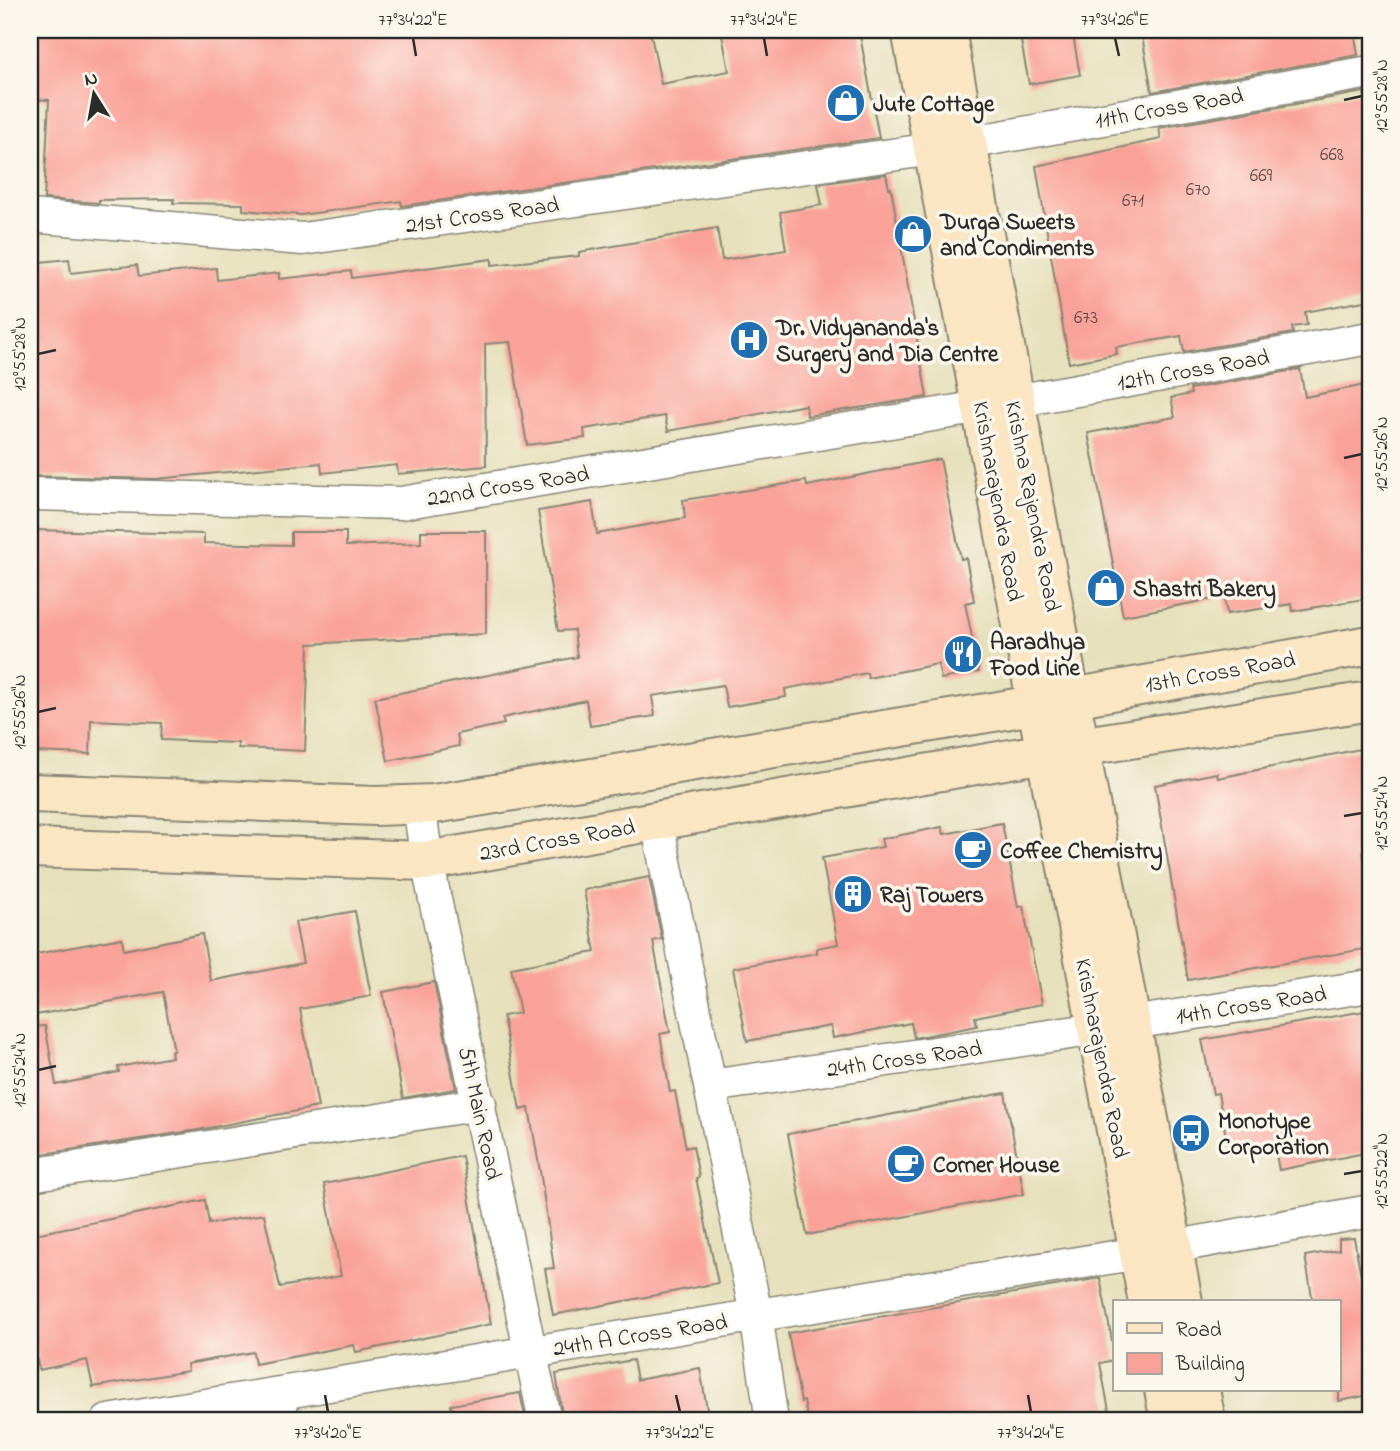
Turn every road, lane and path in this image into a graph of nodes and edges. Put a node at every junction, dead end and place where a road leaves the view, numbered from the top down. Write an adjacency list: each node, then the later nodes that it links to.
1 (911, 30): 4 (main road)
2 (946, 30): 4 (main road, Krishna Rajendra Road)
3 (1370, 72): 4 (street, 11th Cross Road)
4 (950, 146): 5 (street, 21st Cross Road); 7 (main road, Krishna Rajendra Road)
5 (30, 216)
6 (1370, 338): 7 (street, 12th Cross Road)
7 (998, 404): 8 (street, 22nd Cross Road); 11 (main road, Krishna Rajendra Road)
8 (30, 494)
9 (1370, 645): 11 (main road, 13th Cross Road)
10 (1370, 701): 12 (main road)
11 (1054, 702): 12 (main road, Krishnarajendra Road); 14 (main road)
12 (1062, 750): 15 (main road, 23rd Cross Road); 19 (main road, Krishnarajendra Road)
13 (30, 793): 14 (main road)
14 (419, 804): 17 (street, 5th Main Road)
15 (657, 822): 17 (main road, 23rd Cross Road); 20 (street)
16 (30, 848): 17 (main road, 23rd Cross Road)
17 (427, 861): 21 (street, 5th Main Road)
18 (1370, 986): 19 (street, 14th Cross Road)
19 (1114, 1026): 20 (street, 24th Cross Road); 24 (main road, Krishnarajendra Road)
20 (711, 1086): 27 (street)
21 (480, 1104): 22 (street); 28 (street, 5th Main Road)
22 (30, 1175)
23 (1370, 1211): 24 (street, 24th A Cross Road)
24 (1156, 1250): 25 (main road, Krishnarajendra Road); 26 (main road, Krishnarajendra Road); 27 (street, 24th A Cross Road)
25 (1148, 1300)
26 (1182, 1300)
27 (756, 1315): 28 (street, 24th A Cross Road); 34 (street)
28 (531, 1352): 31 (street, 24th A Cross Road); 33 (street, 5th Main Road)
29 (1164, 1392): 35 (main road)
30 (1200, 1392): 36 (main road)
31 (280, 1407): 32 (street, 24th A Cross Road)
32 (108, 1421)
33 (545, 1421)
34 (772, 1421)
35 (1170, 1421)
36 (1206, 1421)

